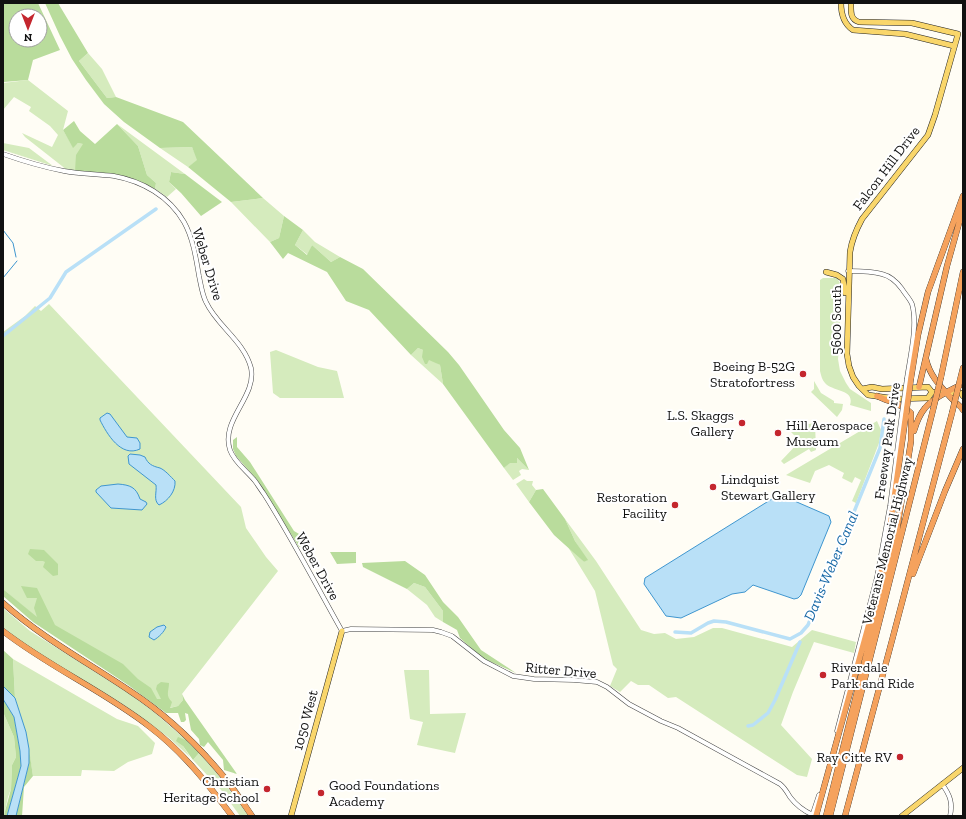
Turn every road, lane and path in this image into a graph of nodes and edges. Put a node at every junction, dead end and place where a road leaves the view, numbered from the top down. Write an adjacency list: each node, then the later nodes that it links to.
1 (841, 3): 3 (main road)
2 (850, 3): 3 (main road, Falcon Hill Drive)
3 (954, 46): 7 (main road, Falcon Hill Drive)
4 (3, 154): 26 (street, Weber Drive)
5 (963, 196): 13 (highway)
6 (963, 209): 11 (highway)
7 (848, 271): 10 (main road, 5600 South); 13 (street, Freeway Park Drive)
8 (826, 272): 10 (main road)
9 (963, 272): 35 (highway, Veterans Memorial Highway, bridge)
10 (847, 324): 16 (main road, 5600 South)
11 (926, 357): 15 (highway); 18 (highway)
12 (963, 368): 14 (highway, Veterans Memorial Highway)
13 (909, 378): 33 (highway, bridge)
14 (962, 382): 18 (highway); 24 (highway, Veterans Memorial Highway, bridge)
15 (919, 387): 16 (main road); 17 (main road)
16 (862, 389): 20 (main road)
17 (932, 392): 18 (main road); 20 (main road)
18 (948, 393): 19 (main road); 21 (highway); 22 (highway)
19 (962, 394)
20 (877, 396): 22 (highway)
21 (963, 410)
22 (911, 441): 34 (highway)
23 (963, 449): 24 (highway)
24 (904, 598): 36 (highway, Veterans Memorial Highway)
25 (3, 603): 31 (highway)
26 (342, 630): 32 (main road, 1050 West); 33 (street, Ritter Drive)
27 (3, 631): 30 (highway)
28 (963, 768): 29 (main road)
29 (942, 784): 37 (main road); 38 (street)
30 (232, 816)
31 (252, 816)
32 (291, 816)
33 (814, 816)
34 (826, 816)
35 (830, 816)
36 (845, 816)
37 (902, 816)
38 (950, 816)

